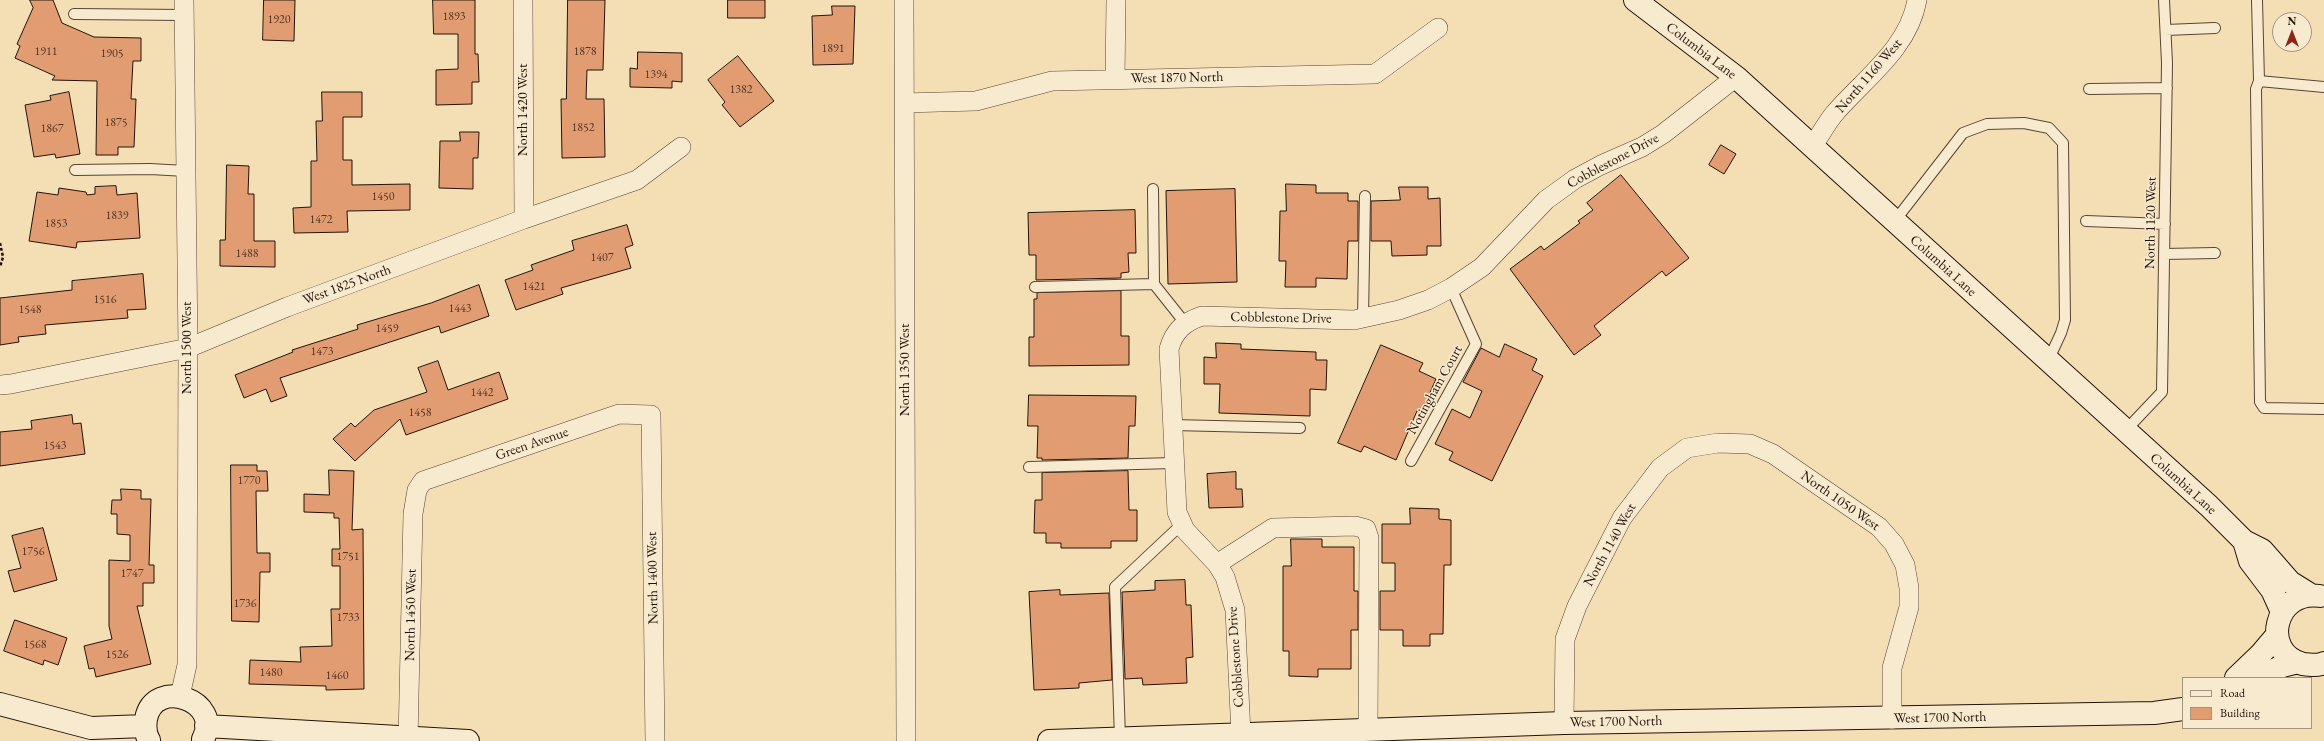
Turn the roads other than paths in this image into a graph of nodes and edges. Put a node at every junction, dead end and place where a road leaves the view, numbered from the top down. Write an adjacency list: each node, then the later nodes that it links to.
1 (523, 0): 26 (street, North 1420 West)
2 (904, 0): 19 (street, North 1350 West)
3 (1116, 0): 14 (street)
4 (1635, 0): 13 (street, Columbia Lane)
5 (1917, 0): 21 (street, North 1160 West)
6 (2164, 0): 12 (lane, North 1120 West)
7 (2256, 0): 15 (lane)
8 (184, 8): 9 (lane); 23 (street, North 1500 West)
9 (74, 14)
10 (1438, 28): 14 (street, West 1870 North)
11 (2216, 28): 12 (lane)
12 (2166, 30): 17 (lane, North 1120 West)
13 (1736, 77): 21 (street, Columbia Lane); 34 (street, Cobblestone Drive)
14 (1115, 80): 19 (street, West 1870 North)
15 (2258, 81): 16 (lane); 40 (lane)
16 (2324, 87)
17 (2167, 88): 18 (lane); 29 (lane, North 1120 West)
18 (2089, 89)
19 (904, 103): 72 (street, North 1350 West)
20 (681, 147): 26 (street, West 1825 North)
21 (1812, 148): 28 (street, Columbia Lane)
22 (76, 170): 23 (lane)
23 (186, 171): 37 (street, North 1500 West)
24 (1153, 189): 32 (lane)
25 (1365, 196): 35 (lane)
26 (524, 219): 37 (street, West 1825 North)
27 (2086, 221): 29 (lane)
28 (1894, 222): 38 (street, Columbia Lane); 38 (lane)
29 (2165, 224): 31 (lane, North 1120 West)
30 (2215, 253): 31 (lane)
31 (2164, 254): 44 (lane, North 1120 West)
32 (1154, 284): 33 (lane); 36 (lane)
33 (1035, 287)
34 (1451, 288): 35 (street, Cobblestone Drive); 46 (lane, Notingham Court)
35 (1363, 319): 36 (street, Cobblestone Drive)
36 (1186, 323): 42 (street, Cobblestone Drive)
37 (188, 348): 39 (street, West 1825 North); 59 (street, North 1500 West)
38 (2048, 361): 44 (street, Columbia Lane)
39 (0, 384)
40 (2324, 410)
41 (651, 416): 49 (street, Green Avenue); 71 (street, North 1400 West)
42 (1172, 425): 43 (lane); 47 (street, Cobblestone Drive)
43 (1300, 428)
44 (2125, 431): 51 (street, Columbia Lane)
45 (1750, 444): 62 (street, North 1050 West); 63 (street, North 1140 West)
46 (1411, 461)
47 (1173, 463): 48 (lane); 50 (street, Cobblestone Drive)
48 (1028, 467)
49 (417, 490): 69 (street, North 1450 West)
50 (1182, 524): 52 (street, Cobblestone Drive); 68 (lane)
51 (2244, 541): 53 (street, Columbia Lane); 54 (street, Columbia Lane)
52 (1217, 564): 64 (street); 67 (street, Cobblestone Drive)
53 (2321, 596): 54 (street)
54 (2282, 612): 55 (street)
55 (2277, 635): 56 (street); 57 (street)
56 (2314, 665): 58 (street)
57 (2237, 677)
58 (2262, 677)
59 (180, 696): 65 (street); 66 (street)
60 (0, 704): 65 (street)
61 (2182, 709): 62 (street, West 1700 North)
62 (1892, 719): 63 (street, West 1700 North)
63 (1564, 723): 64 (street, West 1700 North)
64 (1379, 732): 67 (street, West 1700 North)
65 (147, 734)
66 (204, 734): 69 (street)
67 (1241, 734): 68 (street, West 1700 North)
68 (1120, 738): 73 (street, West 1700 North)
69 (408, 740): 70 (street)
70 (468, 741)
71 (655, 741)
72 (906, 741)
73 (1049, 741)

